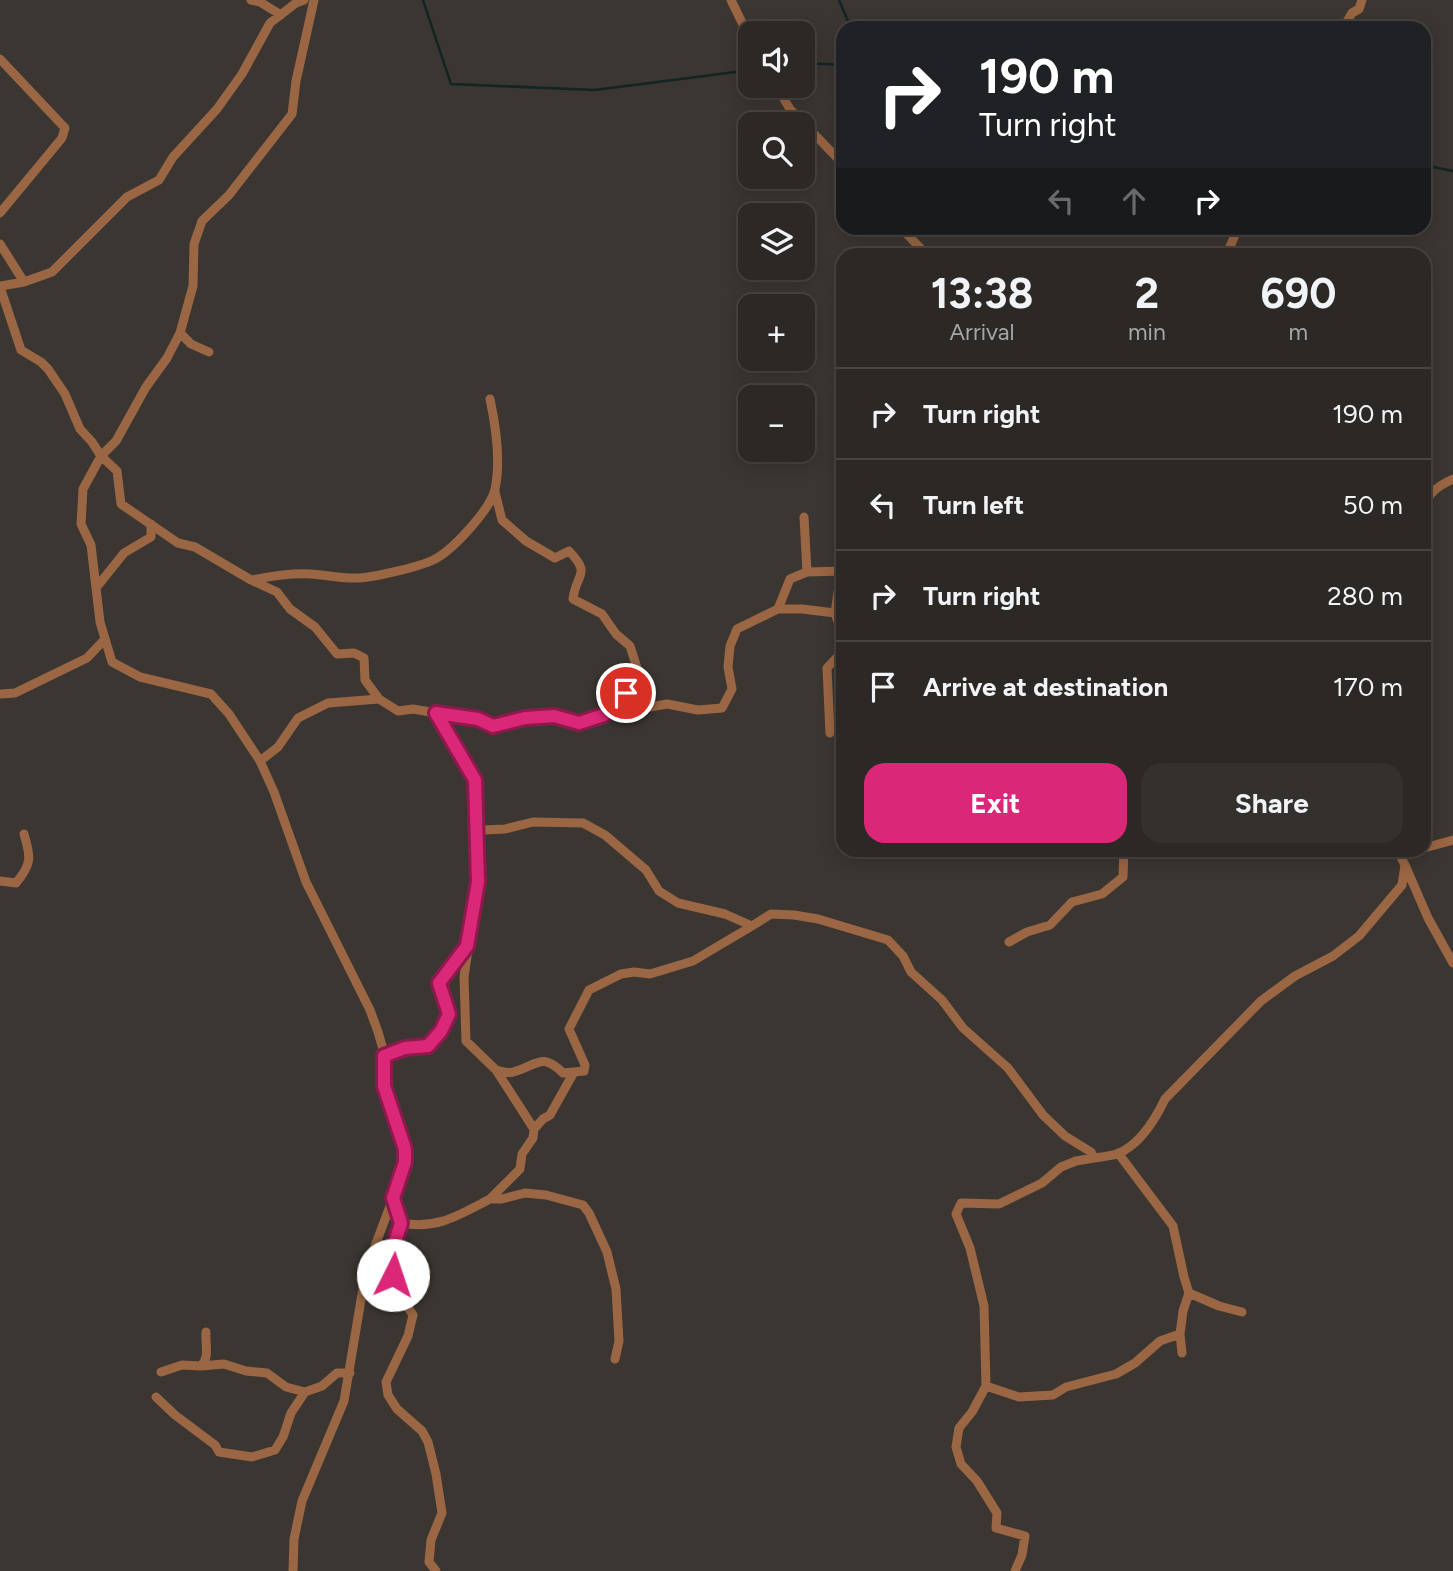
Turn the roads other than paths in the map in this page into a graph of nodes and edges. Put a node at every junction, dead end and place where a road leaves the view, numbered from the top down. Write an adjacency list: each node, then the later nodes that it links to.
1 (251, 0): 6 (street)
2 (304, 0): 6 (street)
3 (314, 0): 18 (street)
4 (731, 0): 7 (street)
5 (1362, 0): 8 (street)
6 (281, 15): 16 (street)
7 (741, 21)
8 (1347, 21)
9 (0, 59): 12 (street)
10 (783, 98): 11 (street)
11 (836, 157)
12 (0, 213)
13 (908, 235): 15 (street)
14 (0, 244): 16 (street)
15 (920, 248)
16 (24, 282): 17 (street)
17 (1, 286): 21 (street)
18 (180, 333): 19 (street); 21 (street)
19 (209, 352)
20 (490, 399): 23 (street)
21 (101, 456): 26 (street); 30 (street)
22 (1453, 480): 24 (street)
23 (495, 492): 29 (street); 40 (street)
24 (1431, 493)
25 (804, 517): 27 (street)
26 (151, 524): 29 (street); 30 (street)
27 (807, 572): 28 (street); 32 (street)
28 (836, 572)
29 (251, 580): 38 (street)
30 (96, 588): 35 (street)
31 (836, 607): 33 (street)
32 (778, 610): 33 (street); 40 (street)
33 (835, 613): 34 (street)
34 (836, 616)
35 (105, 639): 37 (street); 42 (street)
36 (836, 658): 41 (street)
37 (0, 695)
38 (379, 699): 39 (street); 42 (street)
39 (436, 713): 40 (street); 45 (street)
40 (604, 715)
41 (830, 733)
42 (260, 761): 54 (street)
43 (24, 834): 49 (street)
44 (1453, 840): 46 (street)
45 (475, 843): 50 (street); 52 (street)
46 (1431, 846)
47 (1124, 857): 51 (street)
48 (1401, 857): 53 (street); 58 (street)
49 (0, 881)
50 (752, 926): 56 (street); 59 (street)
51 (1009, 942)
52 (467, 946): 54 (street); 55 (street)
53 (1453, 963)
54 (384, 1056): 60 (street)
55 (496, 1070): 56 (street); 57 (street)
56 (575, 1072): 57 (street)
57 (534, 1129): 61 (street)
58 (1118, 1153): 59 (street); 63 (street)
59 (1094, 1158): 72 (street)
60 (393, 1198): 62 (street); 71 (street)
61 (490, 1199): 62 (street); 68 (street)
62 (401, 1223): 76 (street)
63 (1189, 1293): 64 (street); 66 (street)
64 (1242, 1312)
65 (206, 1332): 69 (street)
66 (1176, 1335): 67 (street); 72 (street)
67 (1182, 1350)
68 (614, 1359)
69 (201, 1366): 70 (street); 73 (street)
70 (161, 1372)
71 (350, 1373): 73 (street); 75 (street)
72 (986, 1386): 77 (street)
73 (304, 1392): 74 (street)
74 (156, 1397)
75 (293, 1571)
76 (436, 1571)
77 (1015, 1571)

